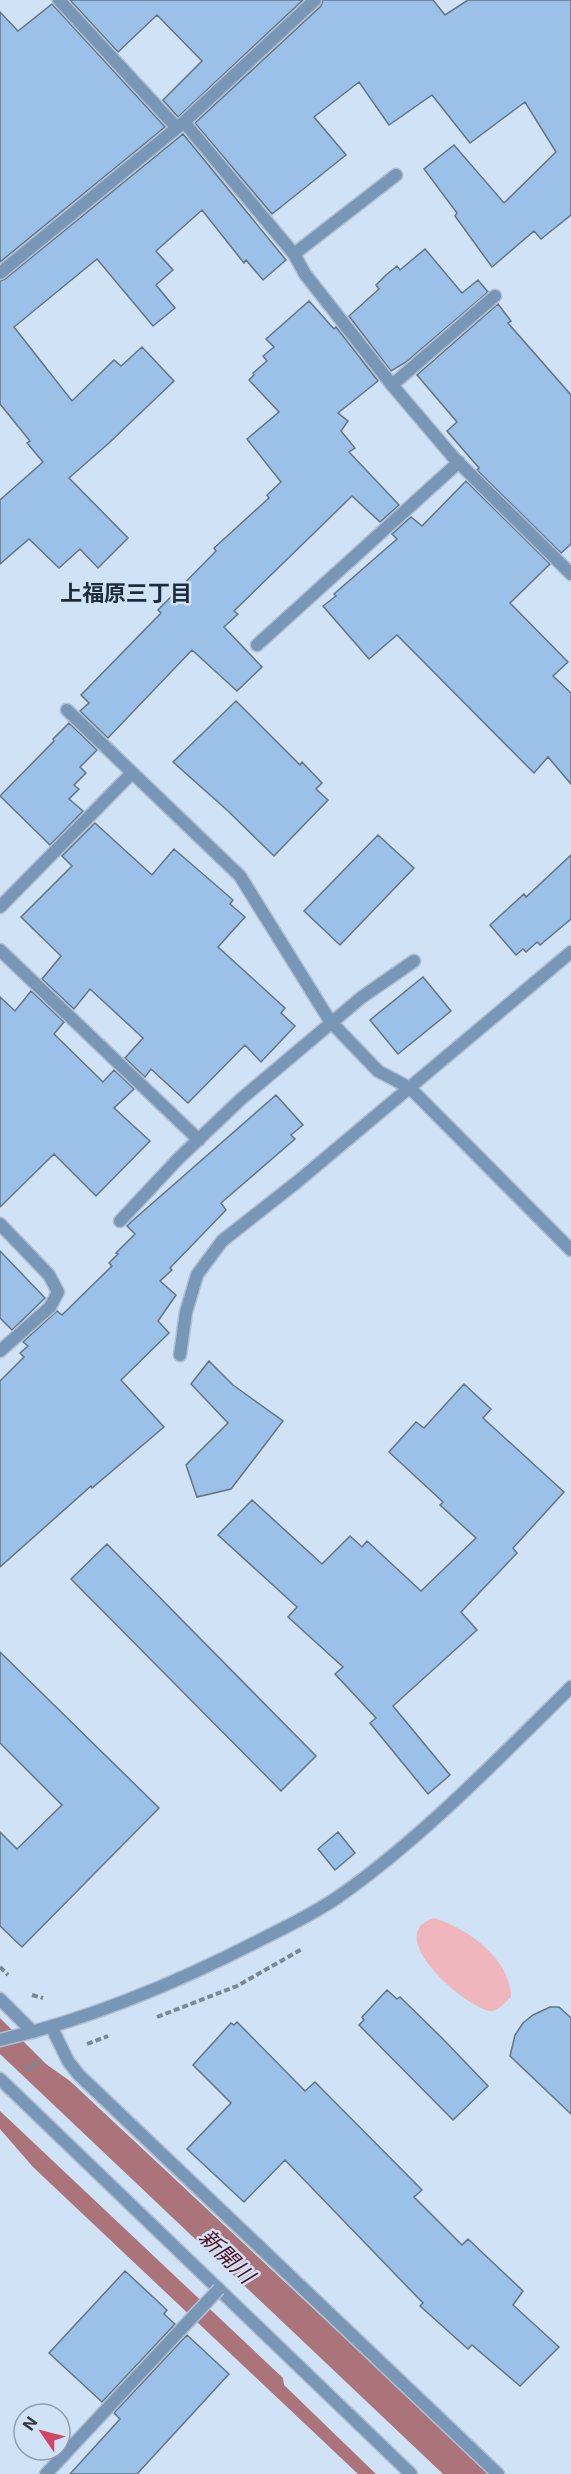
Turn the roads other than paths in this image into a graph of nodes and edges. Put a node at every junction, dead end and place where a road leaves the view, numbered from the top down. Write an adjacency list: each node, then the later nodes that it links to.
1 (59, 0): 3 (street)
2 (315, 0): 3 (street)
3 (180, 125): 5 (street); 6 (street)
4 (396, 175): 5 (street)
5 (294, 254): 8 (street)
6 (0, 273)
7 (495, 296): 8 (street)
8 (392, 385): 9 (street)
9 (459, 462): 10 (street); 11 (street)
10 (571, 574)
11 (257, 645)
12 (67, 710): 13 (street)
13 (132, 772): 14 (street); 18 (street)
14 (0, 907)
15 (0, 950): 20 (street)
16 (571, 952): 19 (street)
17 (414, 961): 18 (street)
18 (332, 1023): 19 (street); 20 (street)
19 (410, 1088): 23 (street); 25 (street)
20 (199, 1140): 21 (street)
21 (120, 1221)
22 (0, 1224): 24 (street)
23 (571, 1250)
24 (0, 1351)
25 (180, 1355)
26 (571, 1687): 28 (street)
27 (0, 1999): 29 (street)
28 (52, 2028): 29 (street); 35 (street)
29 (29, 2033): 30 (street)
30 (0, 2040)
31 (0, 2079): 32 (street)
32 (219, 2289): 33 (street, bridge); 34 (street)
33 (46, 2474)
34 (411, 2474)
35 (498, 2474)

